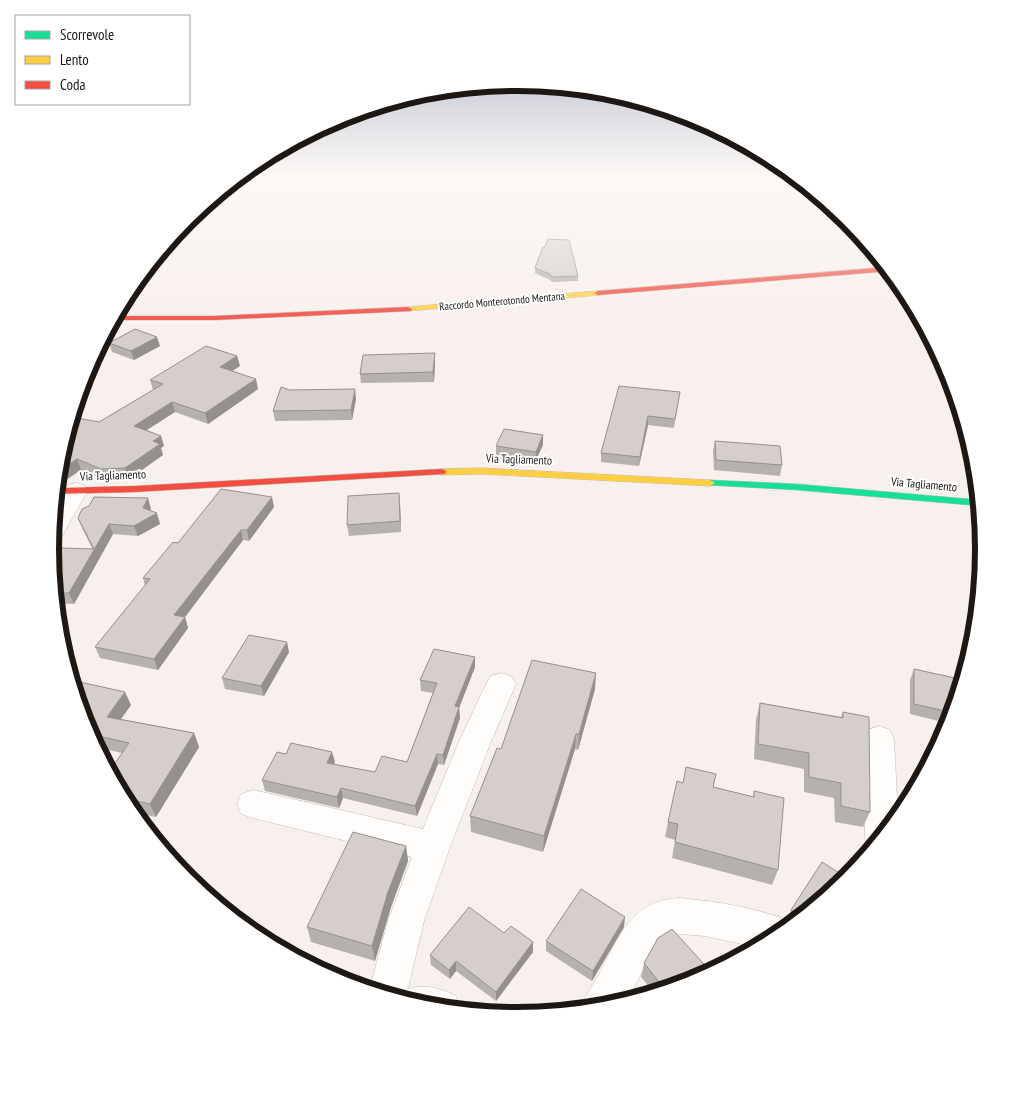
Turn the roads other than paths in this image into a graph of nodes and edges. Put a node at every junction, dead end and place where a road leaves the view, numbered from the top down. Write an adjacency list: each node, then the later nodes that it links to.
1 (881, 270): 2 (main road, Raccordo Monterotondo Mentana)
2 (121, 318)
3 (66, 491): 4 (main road, Via Tagliamento); 5 (street)
4 (973, 502)
5 (62, 504)
6 (501, 684): 10 (street)
7 (879, 739): 9 (street)
8 (253, 804): 10 (street)
9 (882, 828)
10 (433, 847): 12 (street)
11 (770, 932): 13 (street)
12 (389, 990)
13 (607, 999)

